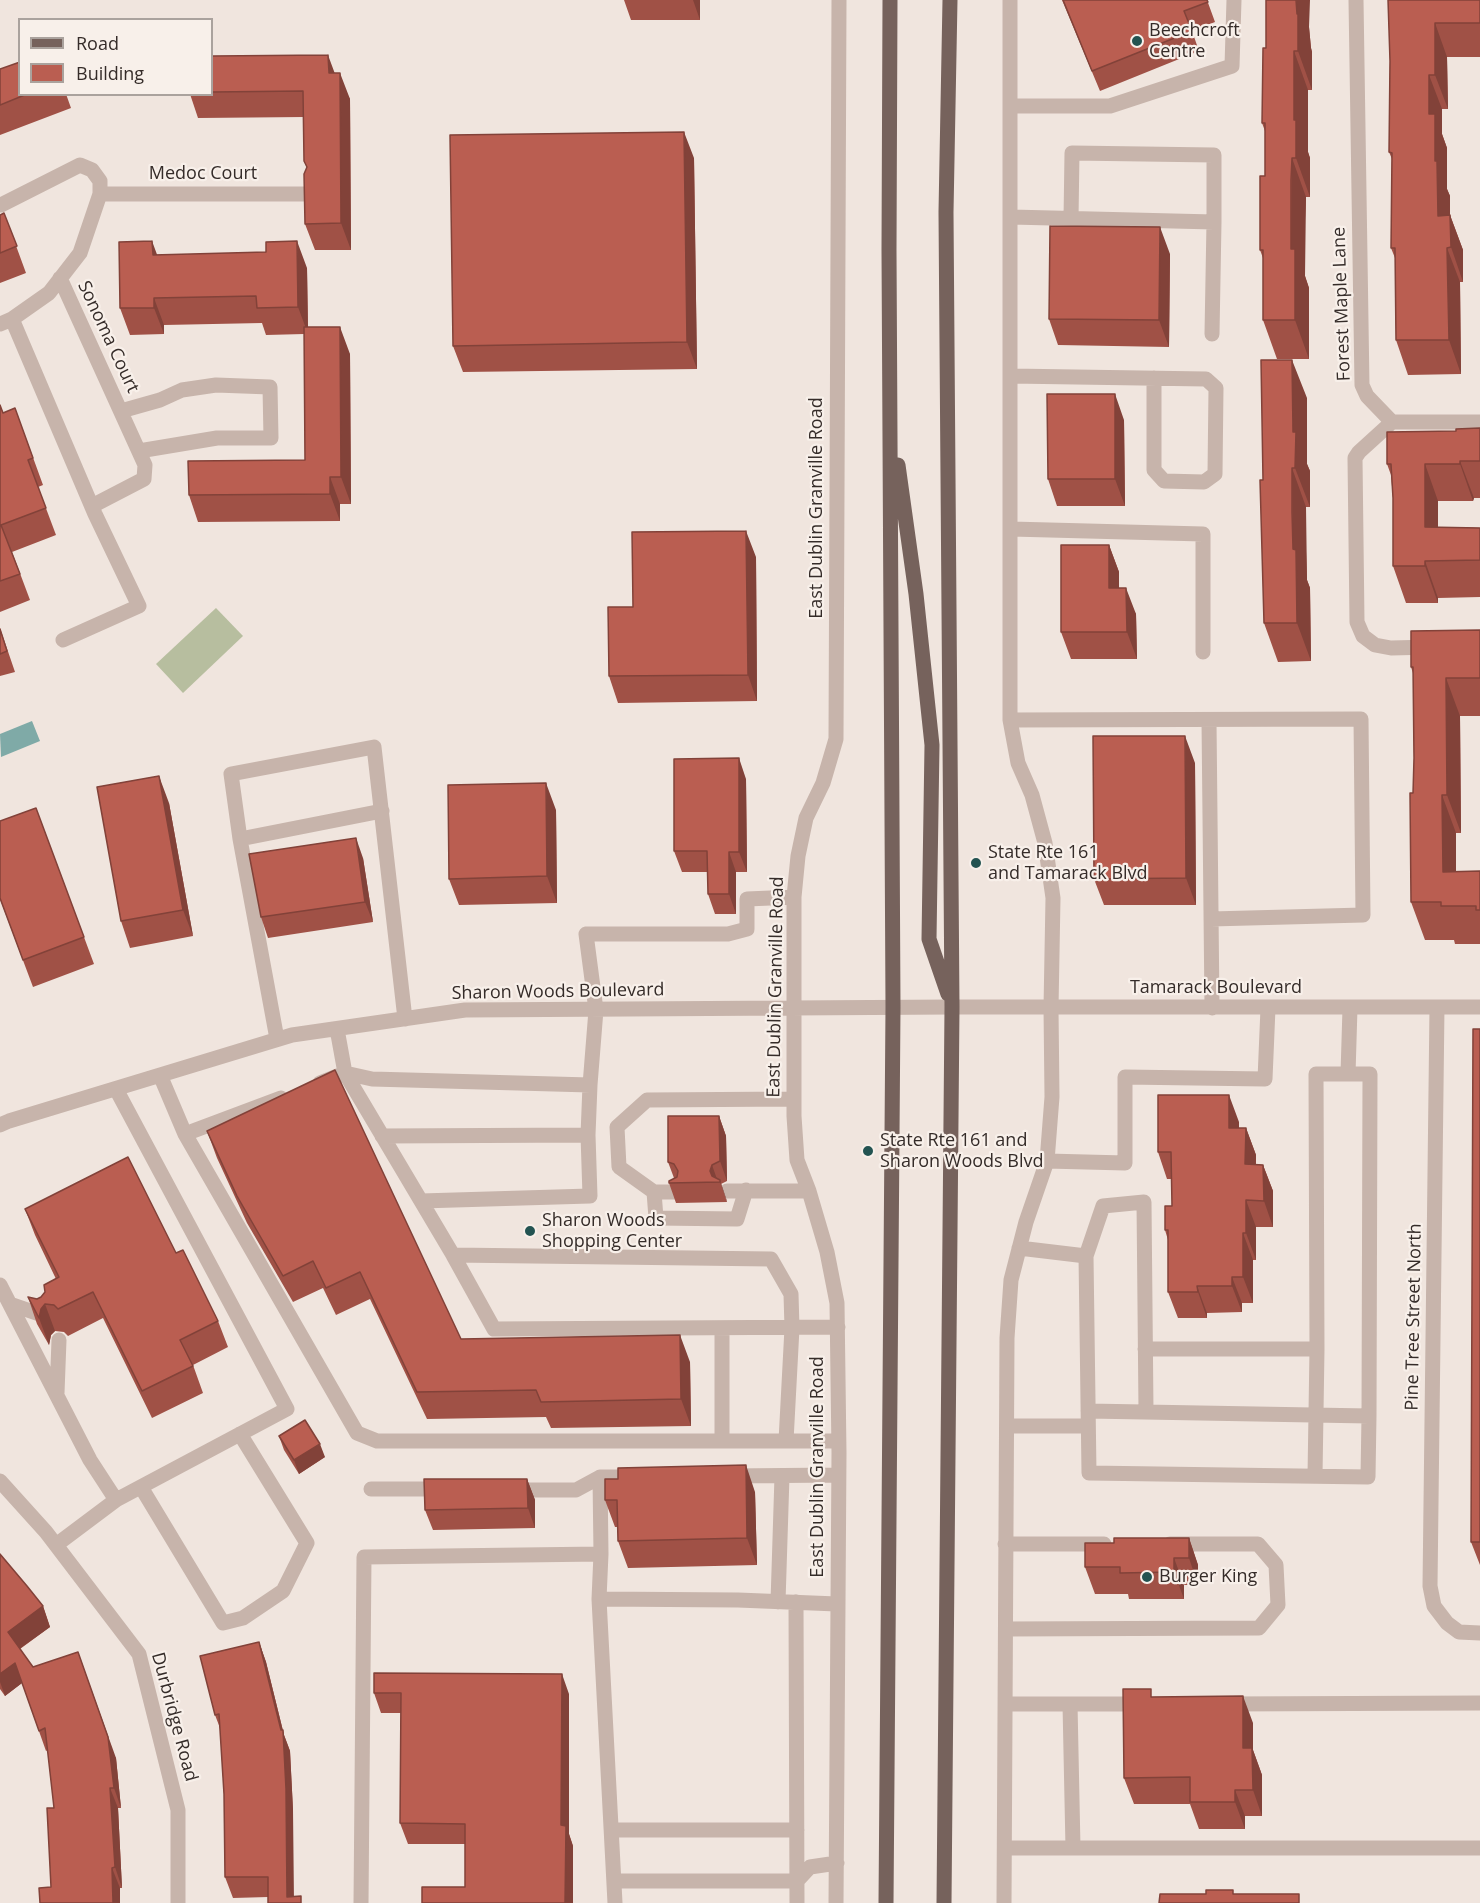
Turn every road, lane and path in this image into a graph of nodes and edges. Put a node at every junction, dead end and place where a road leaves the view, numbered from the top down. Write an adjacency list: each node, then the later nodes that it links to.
1 (839, 0): 33 (street, East Dublin Granville Road)
2 (890, 0): 19 (main road)
3 (950, 0): 36 (main road)
4 (1010, 0): 7 (street)
5 (1234, 0): 7 (street)
6 (1356, 0): 21 (street, Forest Maple Lane)
7 (1010, 106): 11 (street)
8 (100, 194): 9 (street, Medoc Court); 10 (street); 14 (street)
9 (307, 194)
10 (1, 206)
11 (1011, 217): 12 (street); 17 (street)
12 (1071, 219): 13 (street); 13 (street)
13 (1214, 222): 16 (street)
14 (60, 278): 15 (street); 20 (street, Sonoma Court)
15 (6, 322): 24 (street)
16 (1212, 334)
17 (1011, 376): 18 (street); 25 (street)
18 (1154, 378): 18 (street)
19 (890, 406): 35 (main road); 36 (main road)
20 (121, 411): 23 (street, Sonoma Court); 23 (street, Sonoma Court)
21 (1392, 422): 22 (street); 27 (street)
22 (1480, 422)
23 (139, 451): 24 (street)
24 (92, 506): 26 (street)
25 (1011, 529): 28 (street); 29 (street)
26 (63, 640)
27 (1446, 647)
28 (1203, 652)
29 (1010, 720): 30 (street); 39 (street)
30 (1209, 721): 34 (street); 34 (street)
31 (382, 810): 32 (street); 32 (street); 45 (street)
32 (240, 839): 47 (street)
33 (794, 897): 43 (street, East Dublin Granville Road); 44 (street)
34 (1211, 919): 40 (street)
35 (893, 1007): 36 (street, Sharon Woods Boulevard); 43 (street, Sharon Woods Boulevard); 128 (main road)
36 (952, 1007): 39 (street, Tamarack Boulevard); 129 (main road)
37 (1437, 1007): 38 (street, Tamarack Boulevard); 42 (street, Tamarack Boulevard); 109 (street, Pine Tree Street North)
38 (1480, 1007)
39 (1051, 1008): 40 (street, Tamarack Boulevard); 58 (street)
40 (1212, 1008): 41 (street, Tamarack Boulevard)
41 (1268, 1008): 42 (street, Tamarack Boulevard); 58 (street)
42 (1350, 1008): 49 (street)
43 (795, 1009): 44 (street, Sharon Woods Boulevard); 53 (street, East Dublin Granville Road)
44 (596, 1010): 45 (street, Sharon Woods Boulevard); 51 (street)
45 (405, 1019): 46 (street, Sharon Woods Boulevard)
46 (337, 1029): 47 (street, Sharon Woods Boulevard); 48 (street)
47 (276, 1040): 50 (street, Sharon Woods Boulevard)
48 (345, 1073): 51 (street); 55 (street); 57 (street)
49 (1348, 1074): 76 (street); 80 (street)
50 (160, 1075): 52 (street, Sharon Woods Boulevard); 55 (street)
51 (590, 1085): 56 (street)
52 (116, 1089): 54 (street, Sharon Woods Boulevard); 83 (street)
53 (794, 1099): 61 (street, East Dublin Granville Road); 62 (street)
54 (0, 1125)
55 (185, 1134): 84 (street)
56 (588, 1135): 57 (street); 64 (street)
57 (382, 1136): 64 (street)
58 (1047, 1161): 65 (street)
59 (746, 1190): 60 (street); 61 (street); 62 (street)
60 (727, 1191)
61 (809, 1191): 71 (street, East Dublin Granville Road)
62 (654, 1192): 63 (street)
63 (676, 1192)
64 (421, 1201): 66 (street)
65 (1020, 1248): 67 (street); 82 (street)
66 (453, 1256): 72 (street); 73 (street)
67 (1086, 1256): 75 (street); 81 (street)
68 (0, 1285): 69 (street)
69 (10, 1304): 70 (street); 77 (street)
70 (45, 1316)
71 (838, 1327): 73 (street); 86 (street, East Dublin Granville Road)
72 (722, 1328): 73 (street); 84 (street)
73 (792, 1328): 85 (street)
74 (59, 1340): 77 (street)
75 (1146, 1349): 76 (street); 78 (street)
76 (1317, 1349): 79 (street)
77 (57, 1396): 98 (street)
78 (1146, 1411): 79 (street); 81 (street)
79 (1315, 1414): 80 (street); 91 (street)
80 (1369, 1416): 91 (street)
81 (1088, 1418): 82 (street); 91 (street)
82 (1007, 1426): 99 (street)
83 (240, 1434): 94 (street); 94 (street)
84 (722, 1441): 85 (street)
85 (786, 1441): 86 (street)
86 (838, 1441): 87 (street, East Dublin Granville Road)
87 (838, 1475): 90 (street); 107 (street, East Dublin Granville Road)
88 (657, 1476): 92 (street)
89 (714, 1476): 90 (street)
90 (782, 1476): 105 (street)
91 (1315, 1476)
92 (600, 1477): 97 (street); 103 (street)
93 (0, 1481): 102 (street, Durbridge Road)
94 (141, 1487): 98 (street)
95 (371, 1489): 96 (street)
96 (462, 1489)
97 (496, 1490)
98 (116, 1500): 102 (street)
99 (1005, 1544): 100 (street); 108 (street)
100 (1120, 1544)
101 (1155, 1544): 108 (street)
102 (56, 1545): 123 (street, Durbridge Road)
103 (601, 1554): 104 (street); 124 (street)
104 (599, 1599): 105 (street); 115 (street)
105 (778, 1602): 106 (street)
106 (796, 1602): 107 (street); 116 (street)
107 (837, 1604): 120 (street, East Dublin Granville Road)
108 (1006, 1629): 111 (street)
109 (1480, 1633)
110 (1480, 1703): 114 (street)
111 (1005, 1704): 112 (street); 117 (street)
112 (1070, 1704): 113 (street); 118 (street)
113 (1162, 1704)
114 (1209, 1704)
115 (613, 1830): 116 (street); 121 (street)
116 (797, 1830): 122 (street)
117 (1005, 1848): 118 (street); 130 (street)
118 (1073, 1848): 119 (street)
119 (1480, 1848)
120 (837, 1863): 122 (street); 127 (street, East Dublin Granville Road)
121 (615, 1881): 122 (street); 125 (street)
122 (797, 1881): 126 (street)
123 (178, 1903)
124 (361, 1903)
125 (615, 1903)
126 (796, 1903)
127 (836, 1903)
128 (886, 1903)
129 (944, 1903)
130 (1004, 1903)

